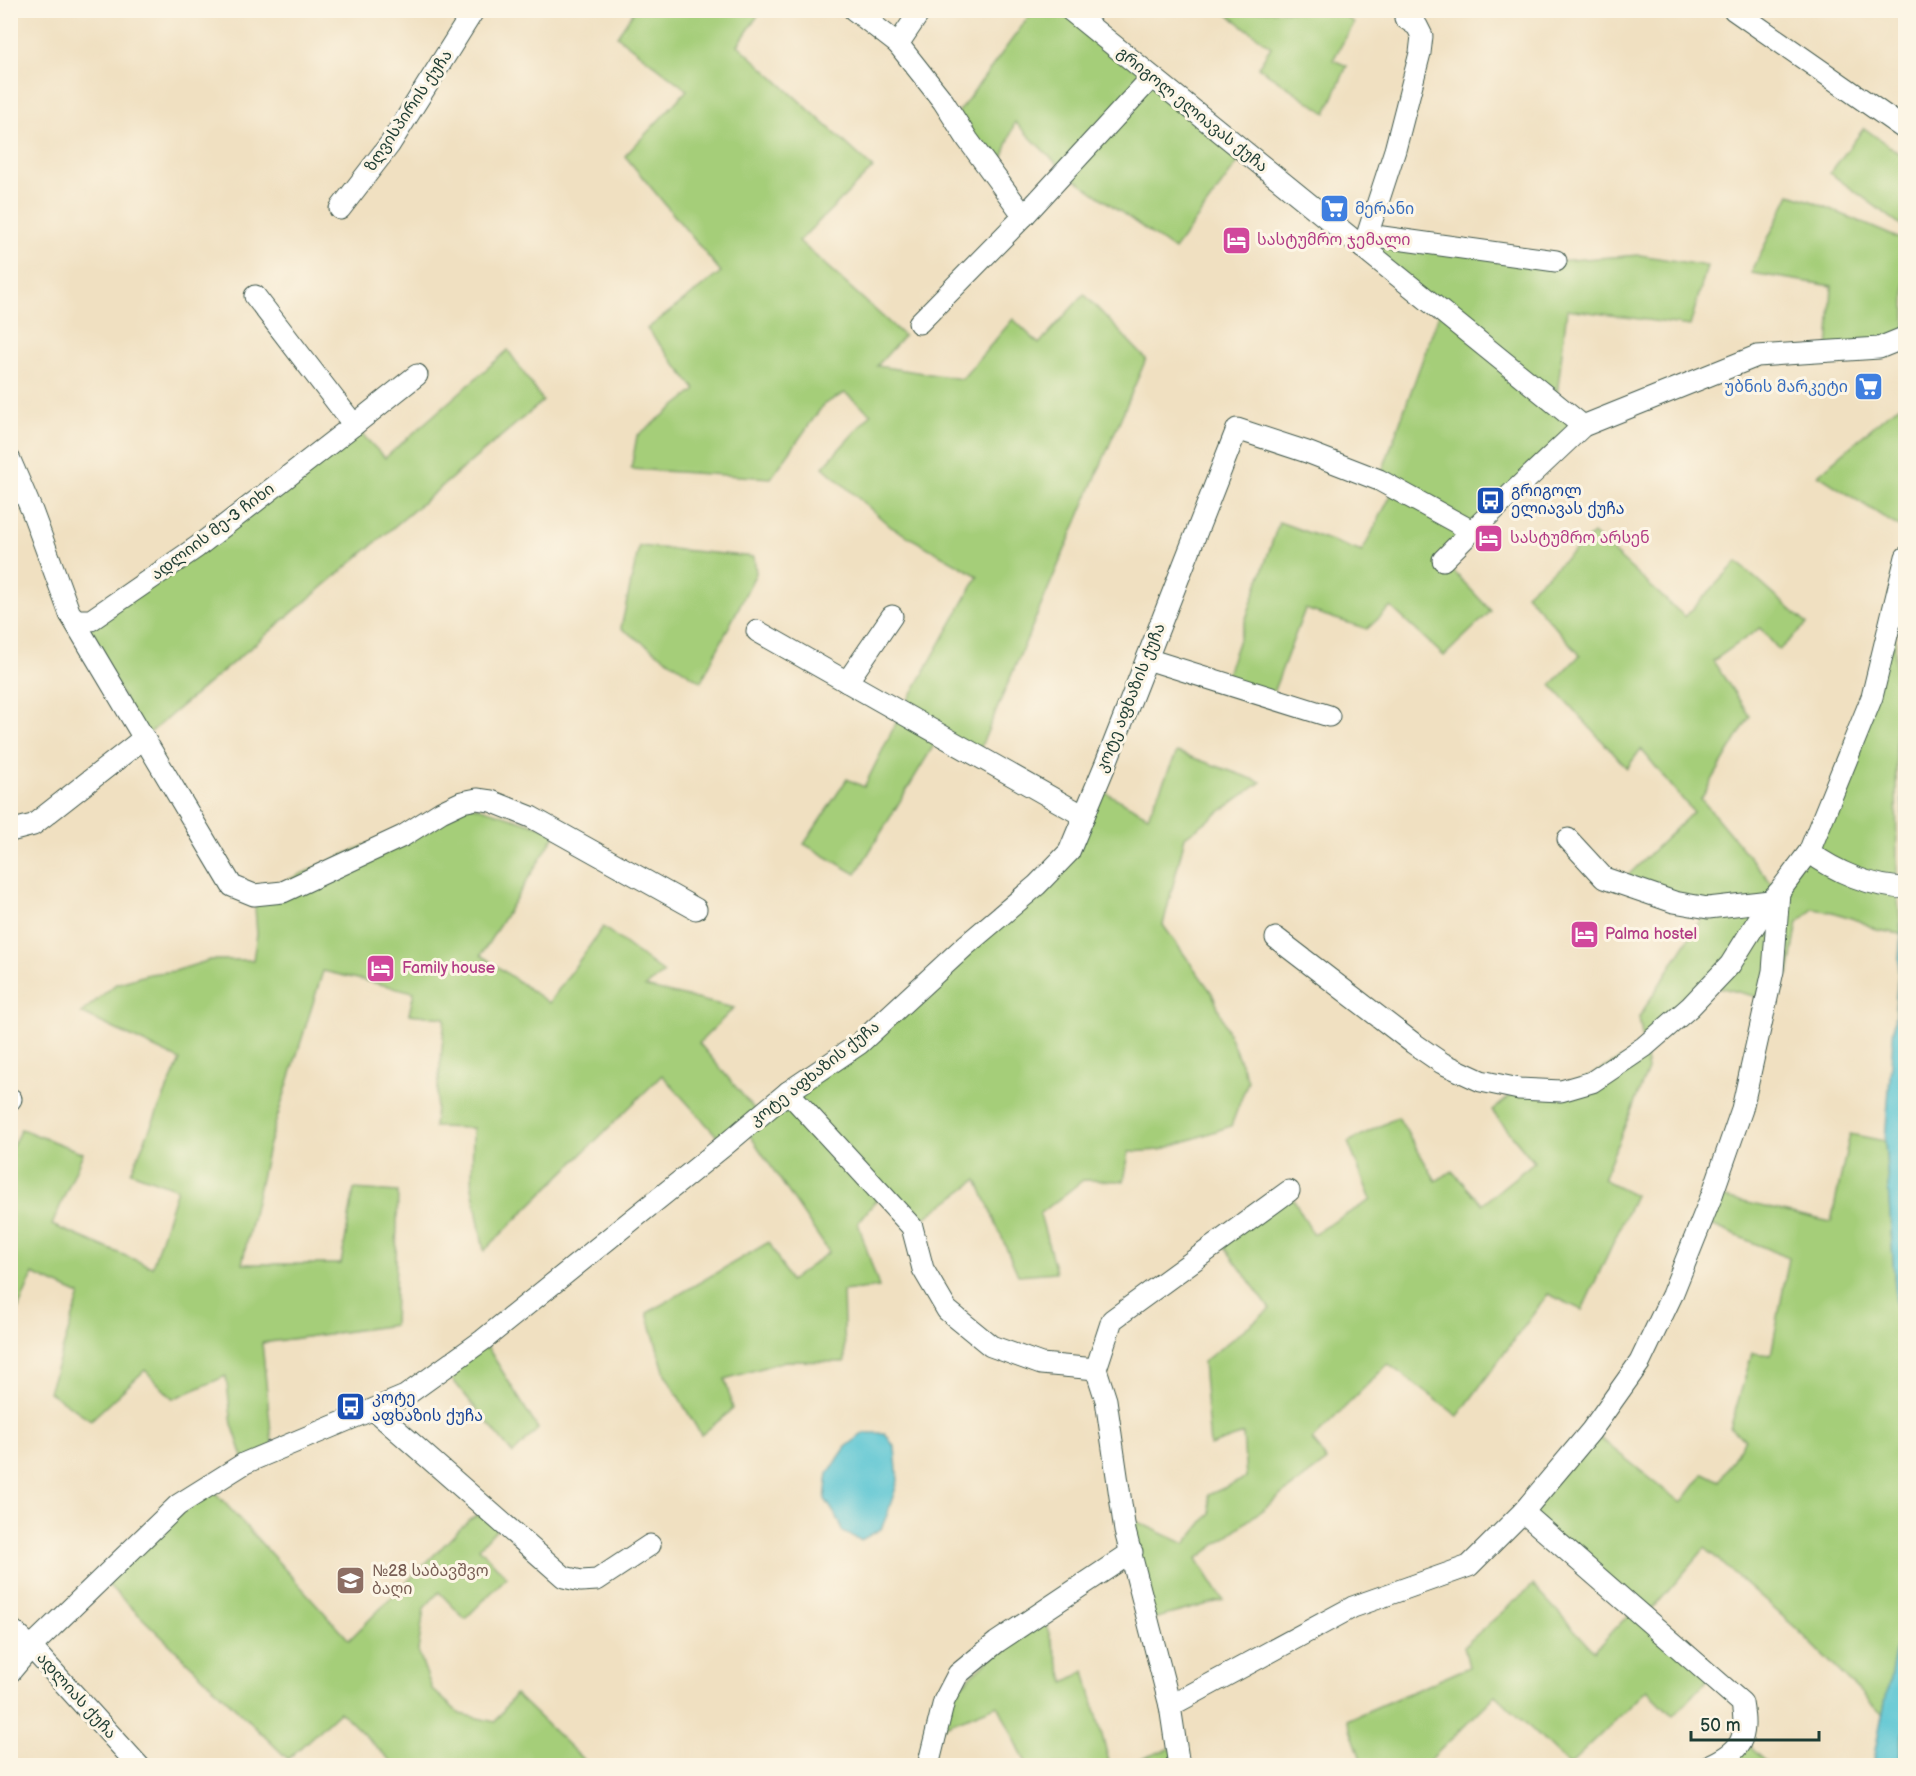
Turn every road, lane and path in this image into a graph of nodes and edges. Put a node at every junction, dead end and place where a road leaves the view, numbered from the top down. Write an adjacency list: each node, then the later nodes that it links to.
1 (474, 10): 10 (street, ზღვისპირის ქუჩა)
2 (854, 10): 7 (street)
3 (921, 10): 7 (street)
4 (1070, 10): 8 (street, გრიგოლ ელიავას ქუჩა)
5 (1734, 10): 9 (street)
6 (1405, 18): 12 (street)
7 (898, 44): 11 (street)
8 (1152, 77): 11 (street); 12 (street, გრიგოლ ელიავას ქუჩა)
9 (1905, 130)
10 (340, 209)
11 (1024, 216): 15 (street)
12 (1366, 242): 13 (street); 19 (street, გრიგოლ ელიავას ქუჩა)
13 (1556, 261)
14 (255, 296): 18 (street)
15 (919, 323)
16 (1905, 337): 19 (street)
17 (417, 375): 18 (street)
18 (354, 425): 24 (street, ადლიის მე-3 ჩიხი)
19 (1583, 426): 21 (street)
20 (10, 460): 24 (street)
21 (1472, 531): 23 (street); 27 (street, კოტე აფხაზის ქუჩა)
22 (1905, 557): 34 (street)
23 (1443, 560)
24 (70, 614): 30 (street)
25 (892, 616): 28 (street)
26 (757, 631): 28 (street)
27 (1147, 658): 29 (street); 31 (street, კოტე აფხაზის ქუჩა)
28 (848, 682): 31 (street)
29 (1329, 716)
30 (144, 738): 32 (street); 37 (street)
31 (1084, 816): 39 (street, კოტე აფხაზის ქუჩა)
32 (10, 831)
33 (1568, 839): 36 (street)
34 (1809, 852): 35 (street); 36 (street)
35 (1901, 888)
36 (1774, 897): 38 (street); 43 (street)
37 (696, 909)
38 (1276, 938)
39 (788, 1092): 41 (street); 42 (street, კოტე აფხაზის ქუჩა)
40 (1289, 1191): 41 (street)
41 (1096, 1369): 45 (street)
42 (374, 1410): 44 (street); 47 (street, კოტე აფხაზის ქუჩა)
43 (1523, 1512): 49 (street); 53 (street)
44 (650, 1545)
45 (1132, 1552): 49 (street); 51 (street)
46 (10, 1628): 47 (street, ადლიას ქუჩა)
47 (31, 1647): 48 (street, კოტე აფხაზის ქუჩა); 50 (street, ადლიას ქუჩა)
48 (10, 1672)
49 (1170, 1706): 52 (street)
50 (139, 1766)
51 (928, 1766)
52 (1179, 1766)
53 (1708, 1766)

